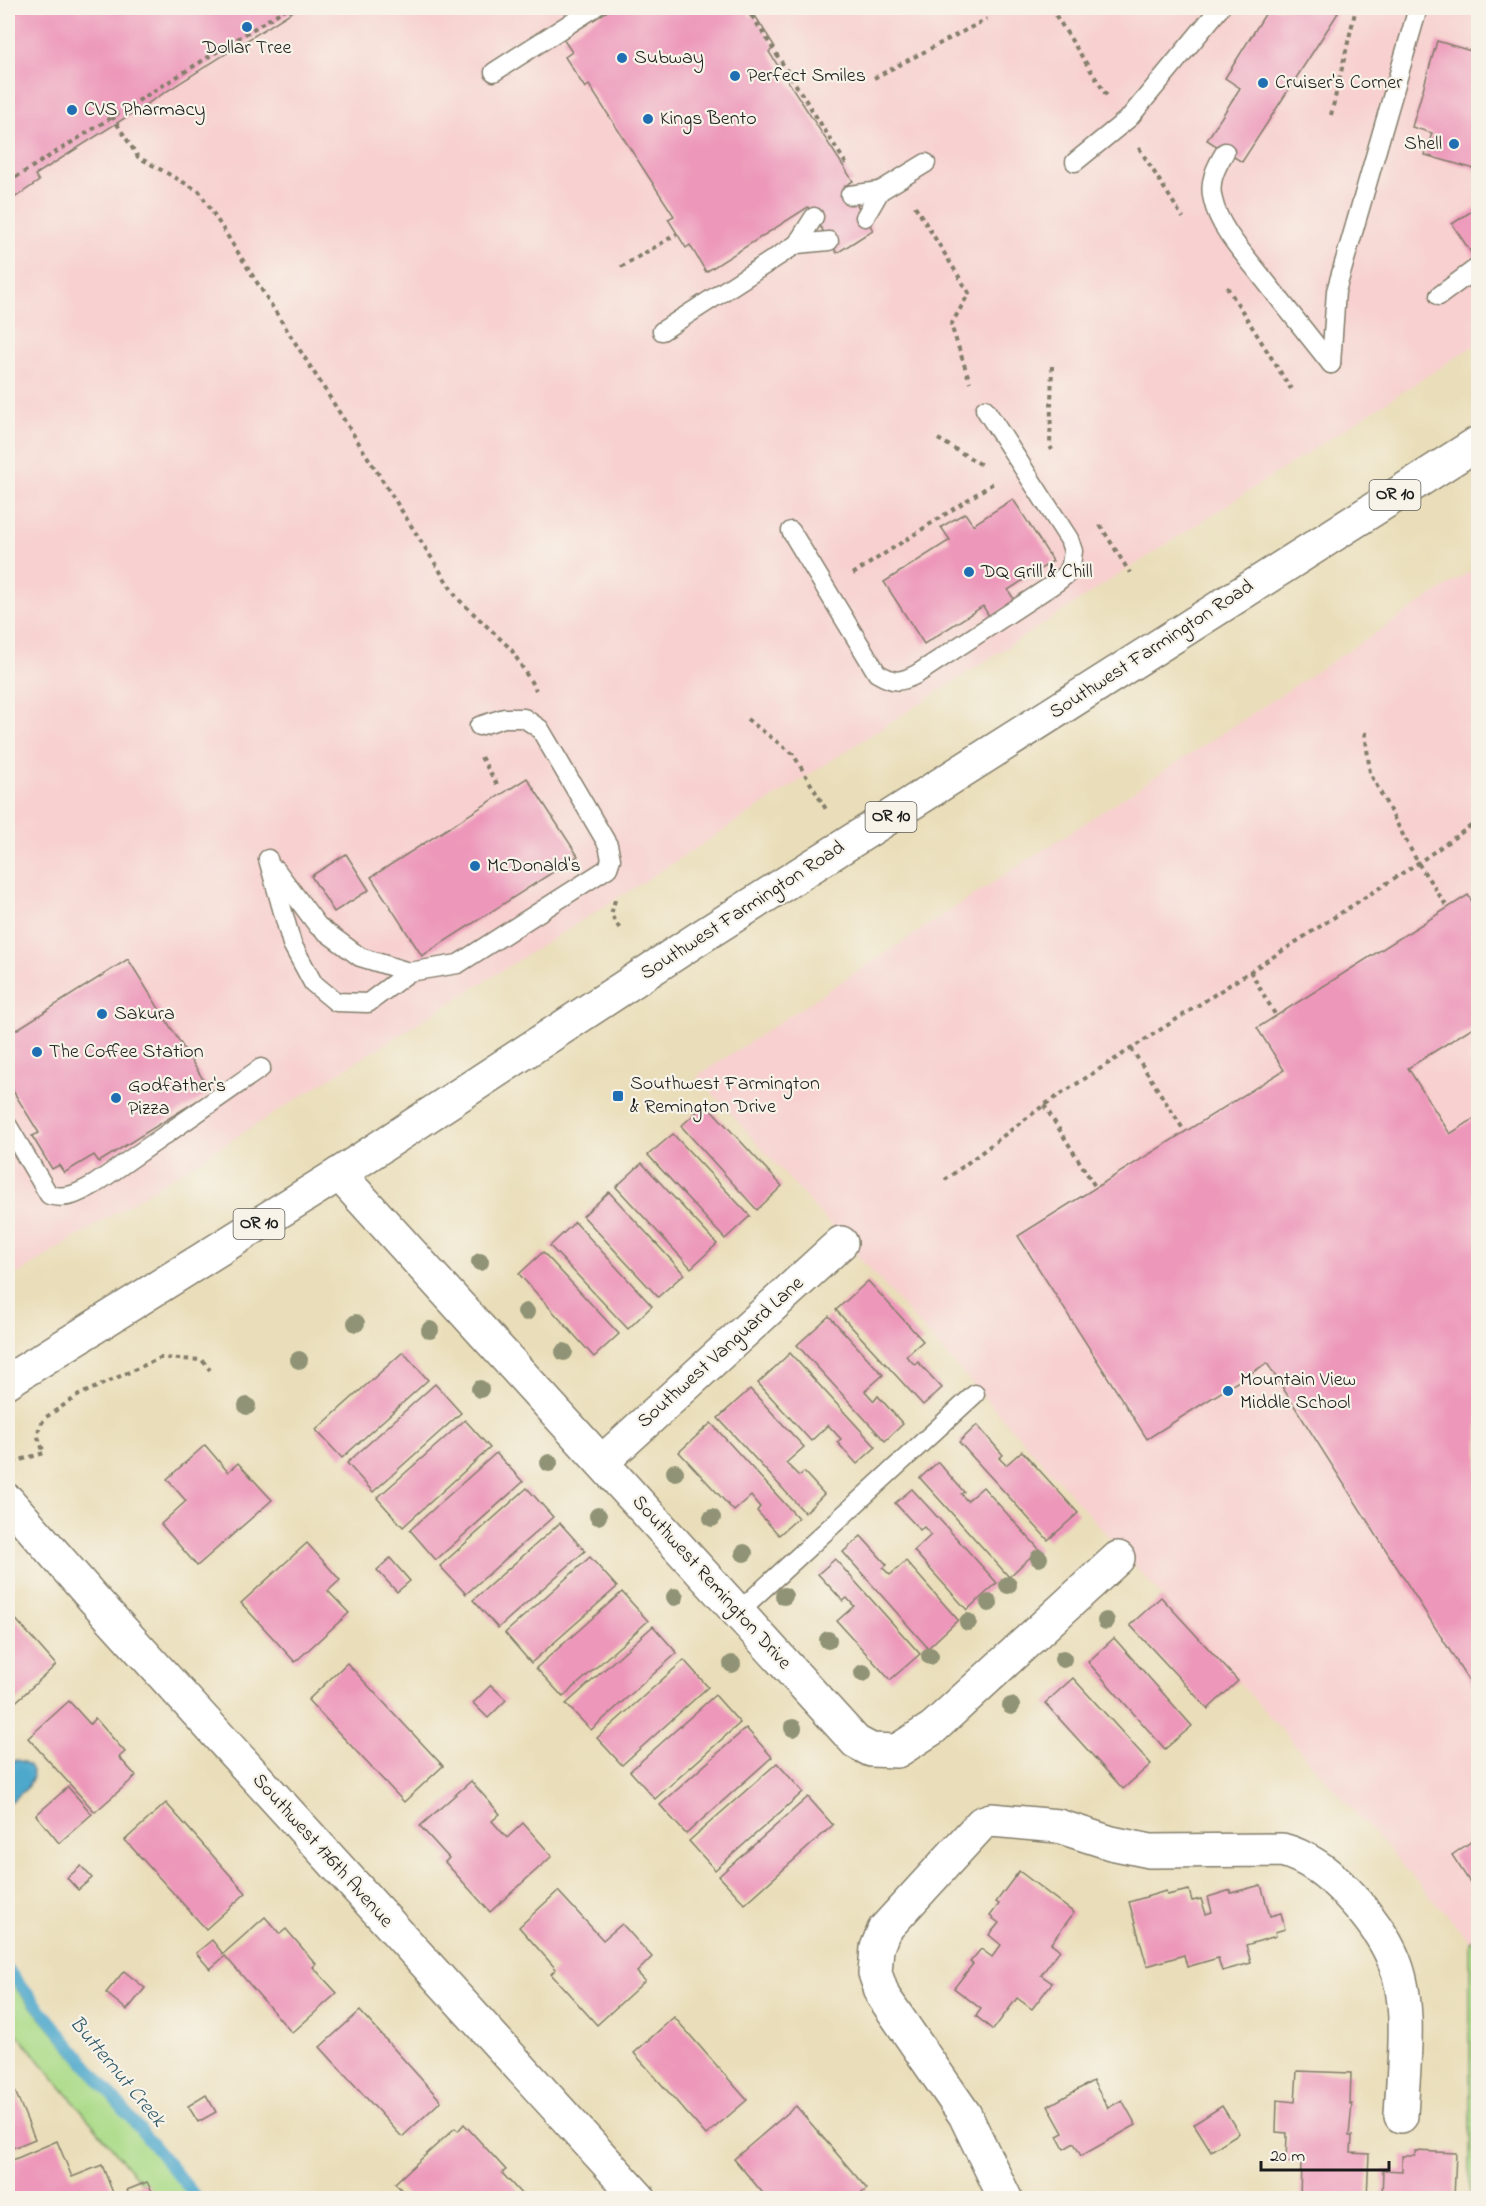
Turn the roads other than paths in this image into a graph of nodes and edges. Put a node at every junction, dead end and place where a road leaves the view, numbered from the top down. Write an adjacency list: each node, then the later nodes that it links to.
1 (594, 8): 4 (lane)
2 (1220, 8): 6 (lane)
3 (1418, 8): 5 (lane)
4 (494, 72)
5 (1225, 152)
6 (1075, 162)
7 (926, 163): 8 (lane)
8 (880, 191): 9 (lane); 11 (lane)
9 (850, 195)
10 (814, 217): 13 (lane)
11 (865, 217)
12 (829, 241): 13 (lane)
13 (797, 244): 16 (lane)
14 (1479, 267): 15 (lane)
15 (1439, 296)
16 (662, 332)
17 (985, 409): 19 (lane)
18 (1479, 443): 24 (street, Southwest Farmington Road / OR 10)
19 (791, 531)
20 (479, 726): 21 (lane)
21 (410, 972): 21 (lane)
22 (261, 1068): 23 (lane)
23 (8, 1126)
24 (339, 1174): 26 (street, Southwest Farmington Road / OR 10); 28 (street, Southwest Remington Drive)
25 (841, 1244): 28 (street, Southwest Vanguard Lane)
26 (8, 1381)
27 (975, 1394): 31 (lane)
28 (602, 1462): 31 (street, Southwest Remington Drive)
29 (8, 1501): 33 (street, Southwest 176th Avenue)
30 (1118, 1558): 31 (street, Southwest Remington Drive)
31 (738, 1612)
32 (1401, 2116): 34 (street)
33 (639, 2199)
34 (1005, 2199)

